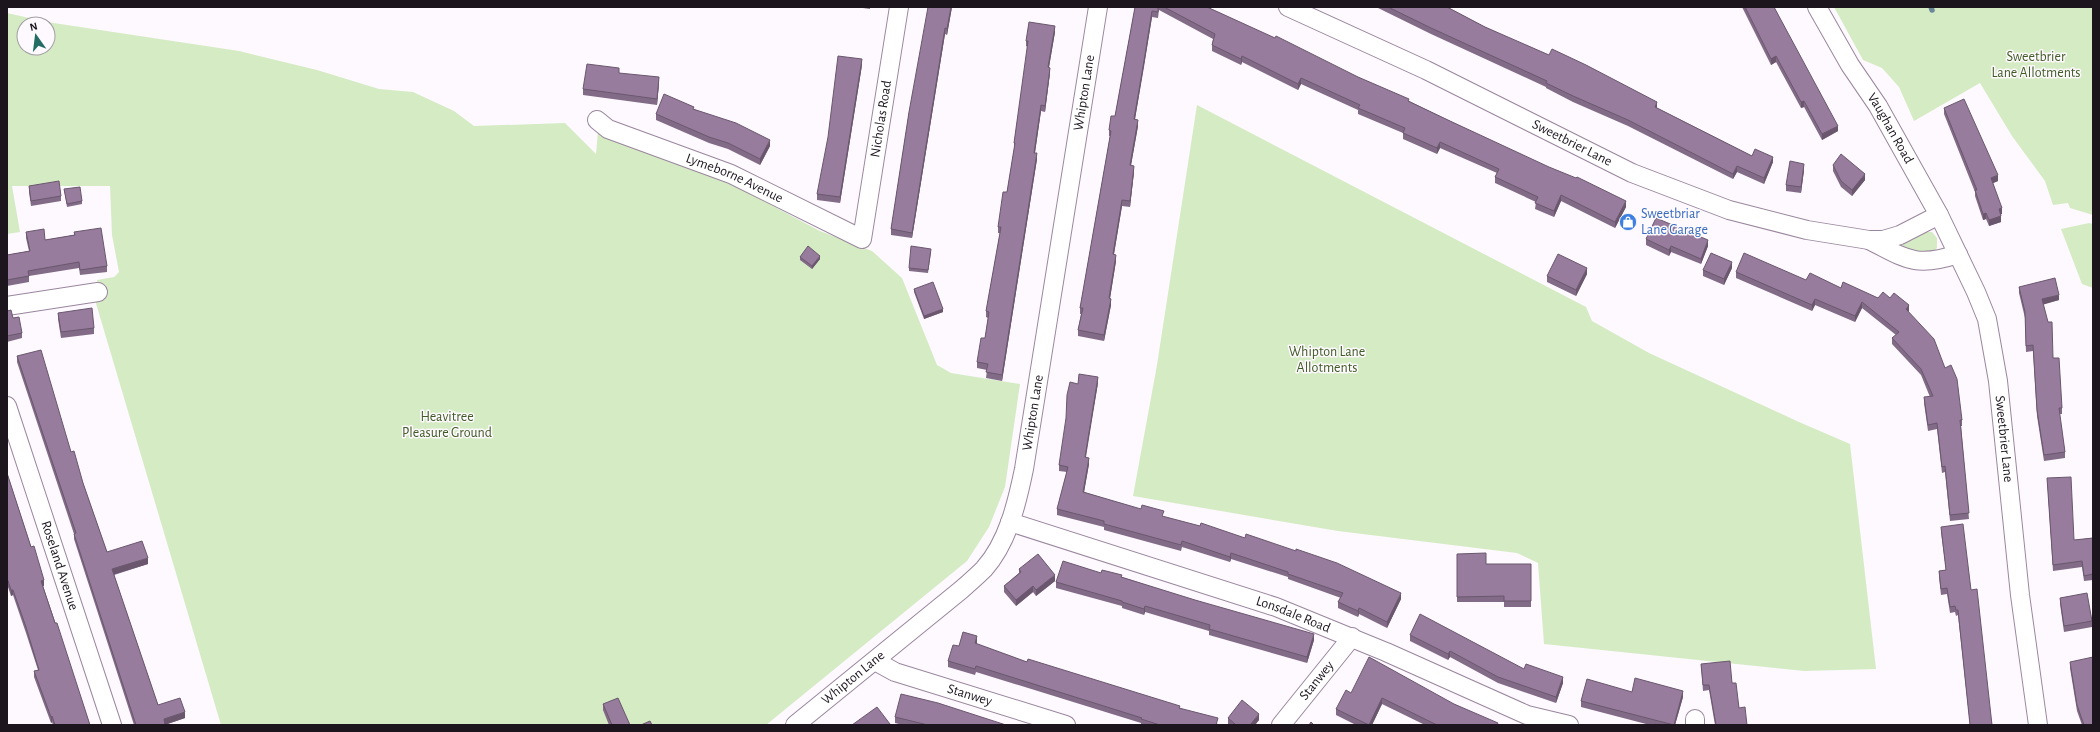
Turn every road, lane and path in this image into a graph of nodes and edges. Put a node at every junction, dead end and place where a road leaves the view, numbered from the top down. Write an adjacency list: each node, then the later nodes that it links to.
1 (899, 7): 7 (street, Nicholas Road)
2 (1288, 7): 8 (street, Sweetbrier Lane)
3 (1817, 7): 6 (street, Vaughan Road)
4 (1092, 9): 13 (street, Whipton Lane)
5 (597, 120): 7 (street, Lymeborne Avenue)
6 (1939, 215): 8 (street, Sweetbrier Lane); 9 (street, Vaughan Road)
7 (864, 231)
8 (1869, 240): 9 (street, Sweetbrier Lane)
9 (1958, 254): 21 (street, Sweetbrier Lane)
10 (98, 292): 11 (street)
11 (7, 306)
12 (7, 406): 16 (street, Roseland Avenue)
13 (1010, 522): 14 (street, Lonsdale Road); 15 (street, Whipton Lane)
14 (1352, 637): 19 (street, Stanwey); 20 (street, Lonsdale Road)
15 (875, 661): 17 (street, Whipton Lane); 18 (street, Stanwey)
16 (112, 725)
17 (795, 725)
18 (1066, 725)
19 (1281, 725)
20 (1569, 725)
21 (2038, 725)

